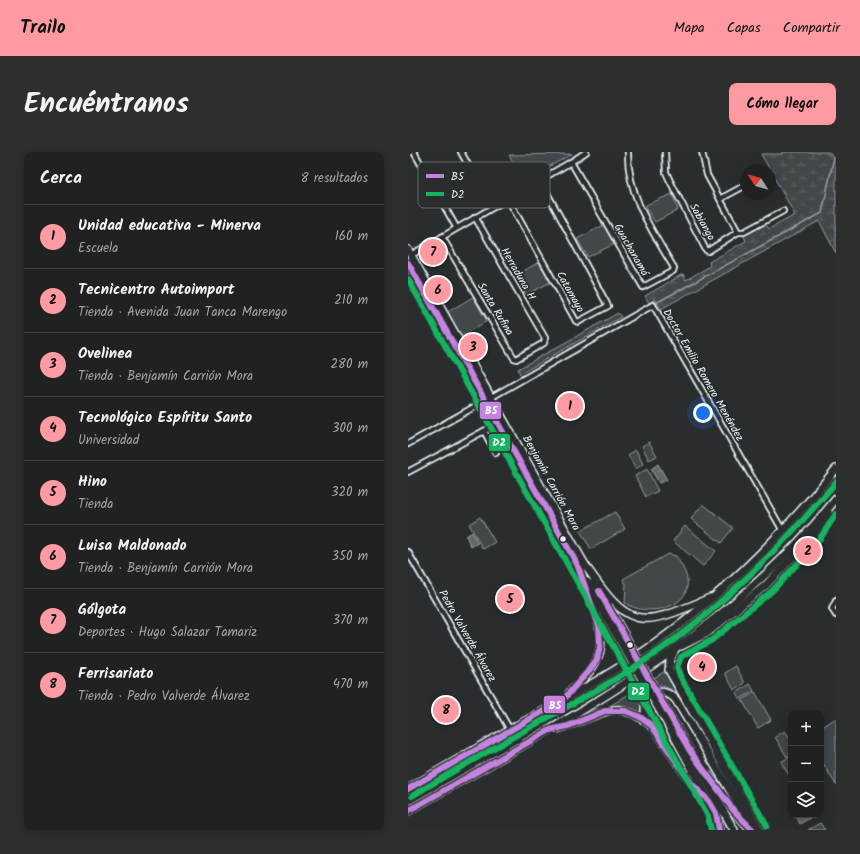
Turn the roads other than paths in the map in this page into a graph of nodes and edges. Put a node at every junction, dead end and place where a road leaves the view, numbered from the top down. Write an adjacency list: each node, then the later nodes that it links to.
1 (414, 152): 7 (street)
2 (461, 152): 8 (street)
3 (586, 152): 9 (street)
4 (628, 152): 9 (street, Guachanamá)
5 (665, 152): 20 (street, Sabiango)
6 (702, 152): 13 (street)
7 (420, 162)
8 (466, 162)
9 (571, 162): 10 (street)
10 (550, 174)
11 (740, 188): 13 (street)
12 (550, 199): 16 (street, Catamayo)
13 (720, 199): 20 (street)
14 (445, 208): 19 (street)
15 (489, 208): 18 (street)
16 (513, 208)
17 (783, 211): 20 (street)
18 (475, 217): 19 (street); 24 (street, Herraduna H)
19 (456, 227): 21 (street)
20 (738, 232)
21 (442, 237): 22 (street); 24 (street, Santa Rufina)
22 (410, 252): 25 (main road, Benjamín Carrión Mora)
23 (408, 263): 25 (main road, Benjamín Carrión Mora)
24 (545, 341)
25 (487, 400): 26 (main road, Benjamín Carrión Mora); 28 (street, Doctor Emilio Romero Menéndez); 33 (street, Doctor Emilio Romero Menéndez); 35 (main road, Benjamín Carrión Mora)
26 (497, 424): 27 (street); 35 (main road, Benjamín Carrión Mora)
27 (484, 431): 29 (street); 31 (street)
28 (408, 444)
29 (496, 453)
30 (836, 469): 33 (main road)
31 (408, 472)
32 (835, 502): 39 (main road)
33 (783, 532): 36 (main road)
34 (408, 552): 43 (street, Pedro Valverde Álvarez)
35 (580, 563): 36 (main road); 40 (main road); 42 (main road, Benjamín Carrión Mora, bridge)
36 (717, 594): 40 (main road)
37 (836, 601): 38 (street)
38 (836, 615)
39 (678, 648): 44 (main road); 54 (main road)
40 (563, 700): 43 (main road)
41 (652, 726): 44 (main road); 47 (main road); 53 (main road)
42 (673, 728): 45 (main road); 46 (main road)
43 (510, 730): 48 (main road)
44 (550, 730): 50 (main road)
45 (681, 749): 47 (main road); 49 (main road)
46 (690, 751): 52 (main road); 53 (main road)
47 (687, 778): 49 (main road)
48 (408, 789)
49 (709, 801): 51 (main road)
50 (408, 811)
51 (719, 830)
52 (734, 830)
53 (754, 830)
54 (760, 830)

